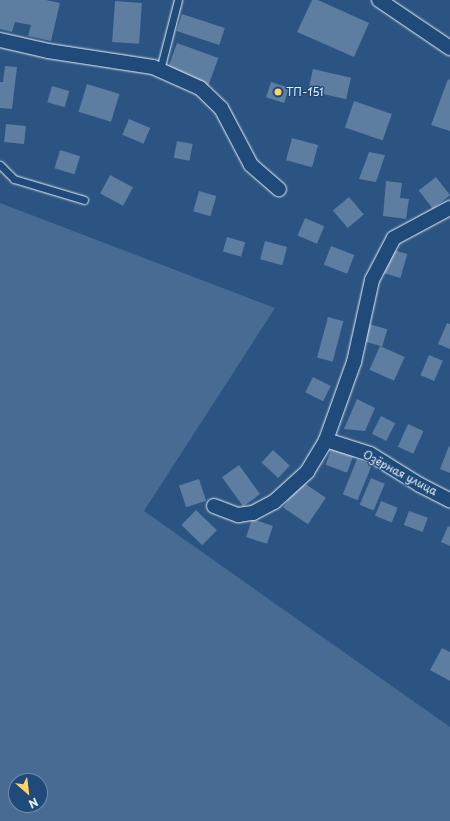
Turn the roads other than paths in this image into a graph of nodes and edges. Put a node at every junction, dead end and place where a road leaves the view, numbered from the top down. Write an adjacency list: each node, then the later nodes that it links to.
1 (178, 0): 5 (lane)
2 (379, 0): 4 (street)
3 (0, 40): 5 (street)
4 (450, 48)
5 (160, 70): 7 (street)
6 (0, 165): 8 (lane)
7 (279, 189)
8 (84, 200)
9 (450, 208): 10 (street)
10 (326, 440): 11 (street, Озёрная улица); 12 (street)
11 (450, 500)
12 (214, 506)

